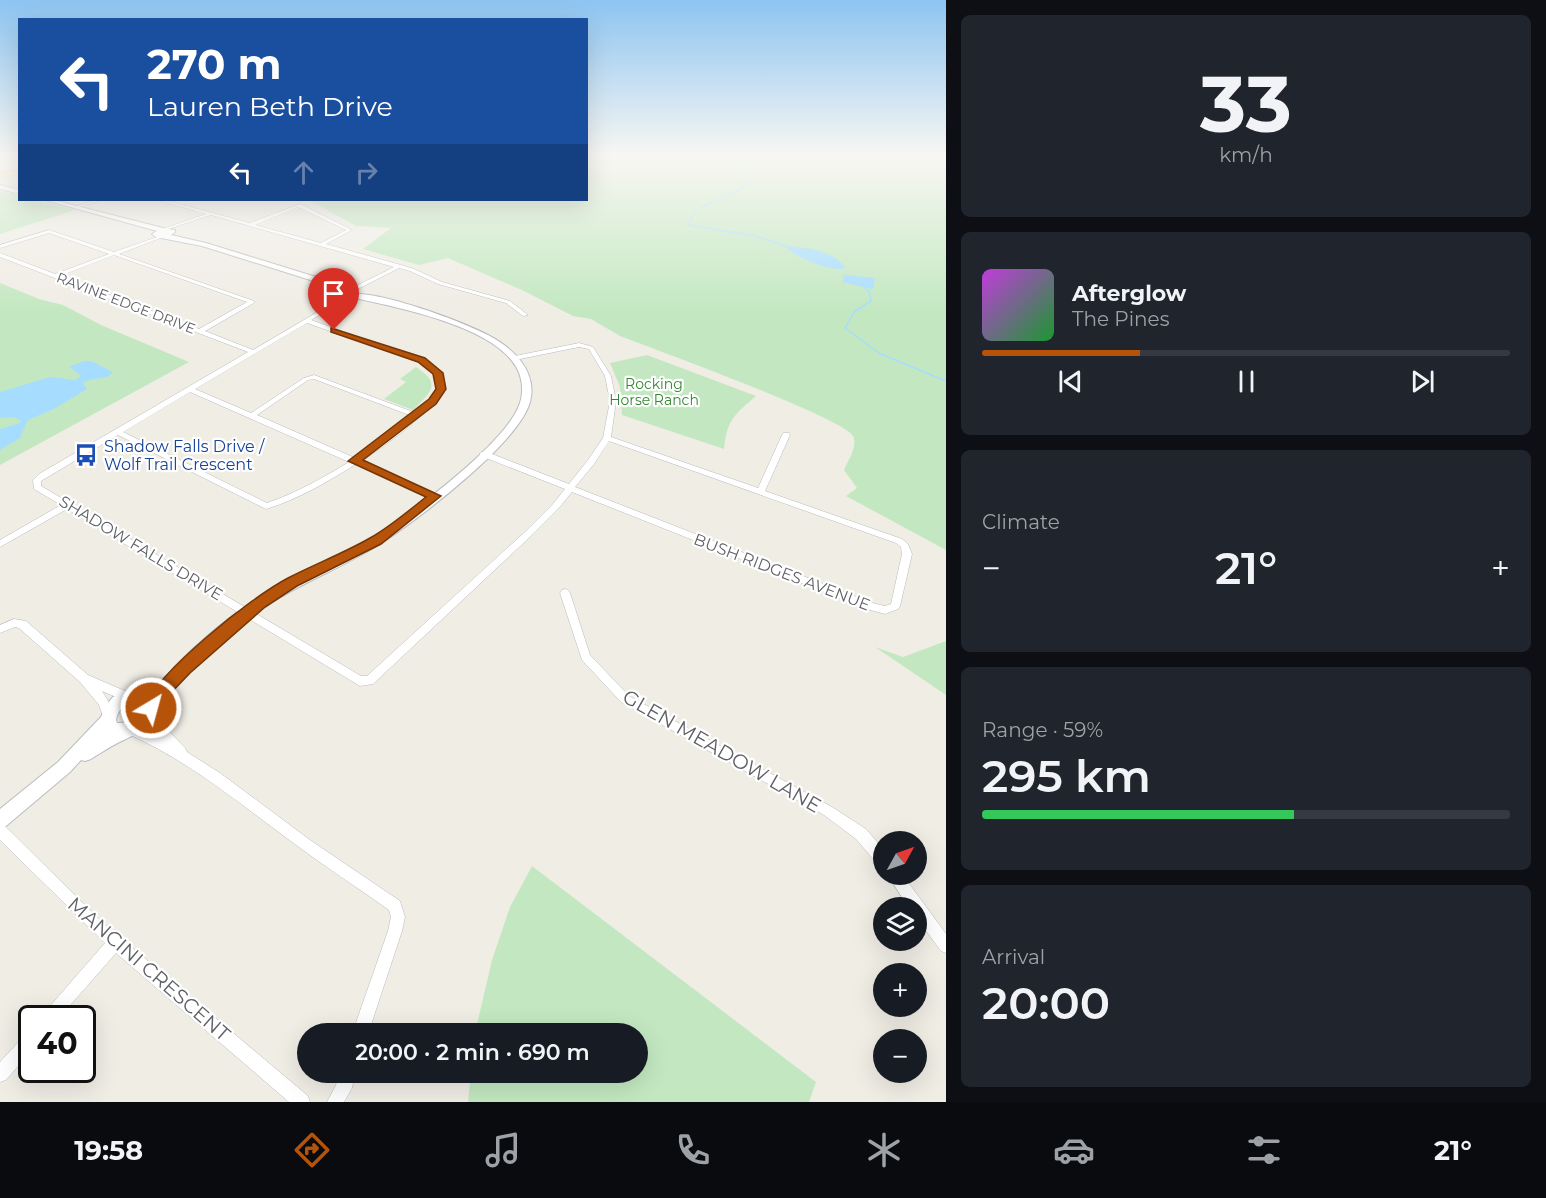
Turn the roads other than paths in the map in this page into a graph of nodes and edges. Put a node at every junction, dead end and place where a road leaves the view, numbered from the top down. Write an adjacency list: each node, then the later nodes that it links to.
1 (84, 207): 7 (street)
2 (187, 207): 5 (street)
3 (292, 207): 6 (street)
4 (303, 207): 8 (street)
5 (211, 214): 6 (street); 7 (street)
6 (250, 225): 8 (street)
7 (164, 233): 10 (street); 14 (street)
8 (321, 245): 12 (street)
9 (0, 246): 10 (street)
10 (112, 253): 13 (street); 20 (street)
11 (0, 255): 13 (street, RAVINE EDGE DRIVE)
12 (399, 266): 15 (street, SHADOW FALLS DRIVE); 18 (street)
13 (55, 276): 20 (street, RAVINE EDGE DRIVE)
14 (325, 283): 15 (street); 16 (street)
15 (358, 292): 16 (street); 17 (street, SHADOW FALLS DRIVE); 22 (street)
16 (346, 294): 17 (street, SHADOW FALLS DRIVE)
17 (333, 305): 19 (street, SHADOW FALLS DRIVE)
18 (525, 315)
19 (307, 321): 21 (street, SHADOW FALLS DRIVE); 24 (street)
20 (199, 332): 21 (street, RAVINE EDGE DRIVE)
21 (253, 352): 23 (street, SHADOW FALLS DRIVE)
22 (515, 358): 28 (street); 29 (street)
23 (190, 389): 25 (street); 26 (street, SHADOW FALLS DRIVE)
24 (416, 415): 25 (street); 30 (street)
25 (251, 416): 30 (street)
26 (118, 432): 30 (street); 34 (street, SHADOW FALLS DRIVE)
27 (786, 435): 32 (street)
28 (607, 438): 31 (street); 32 (street, BUSH RIDGES AVENUE)
29 (484, 454): 31 (street, BUSH RIDGES AVENUE); 33 (street)
30 (354, 461): 33 (street)
31 (570, 488): 32 (street, BUSH RIDGES AVENUE); 37 (street, SHADOW FALLS DRIVE)
32 (760, 492)
33 (435, 496): 37 (street)
34 (68, 505): 35 (street); 37 (street, SHADOW FALLS DRIVE)
35 (0, 544)
36 (565, 593): 49 (street, GLEN MEADOW LANE)
37 (248, 612): 39 (street)
38 (0, 629): 40 (street)
39 (184, 668): 41 (street); 42 (street)
40 (83, 678): 41 (street); 43 (street)
41 (132, 696): 42 (street); 43 (street)
42 (151, 711): 44 (street); 45 (street)
43 (108, 718): 44 (street); 46 (street)
44 (128, 731): 45 (street); 46 (street)
45 (185, 756): 54 (street)
46 (64, 767): 47 (street)
47 (0, 820)
48 (0, 831): 51 (street, MANCINI CRESCENT)
49 (873, 848)
50 (901, 885): 52 (street)
51 (115, 943): 53 (street); 58 (street, MANCINI CRESCENT)
52 (946, 946)
53 (60, 1005)
54 (364, 1023)
55 (18, 1054): 56 (street)
56 (0, 1074)
57 (345, 1083): 59 (street)
58 (302, 1102)
59 (335, 1102)

